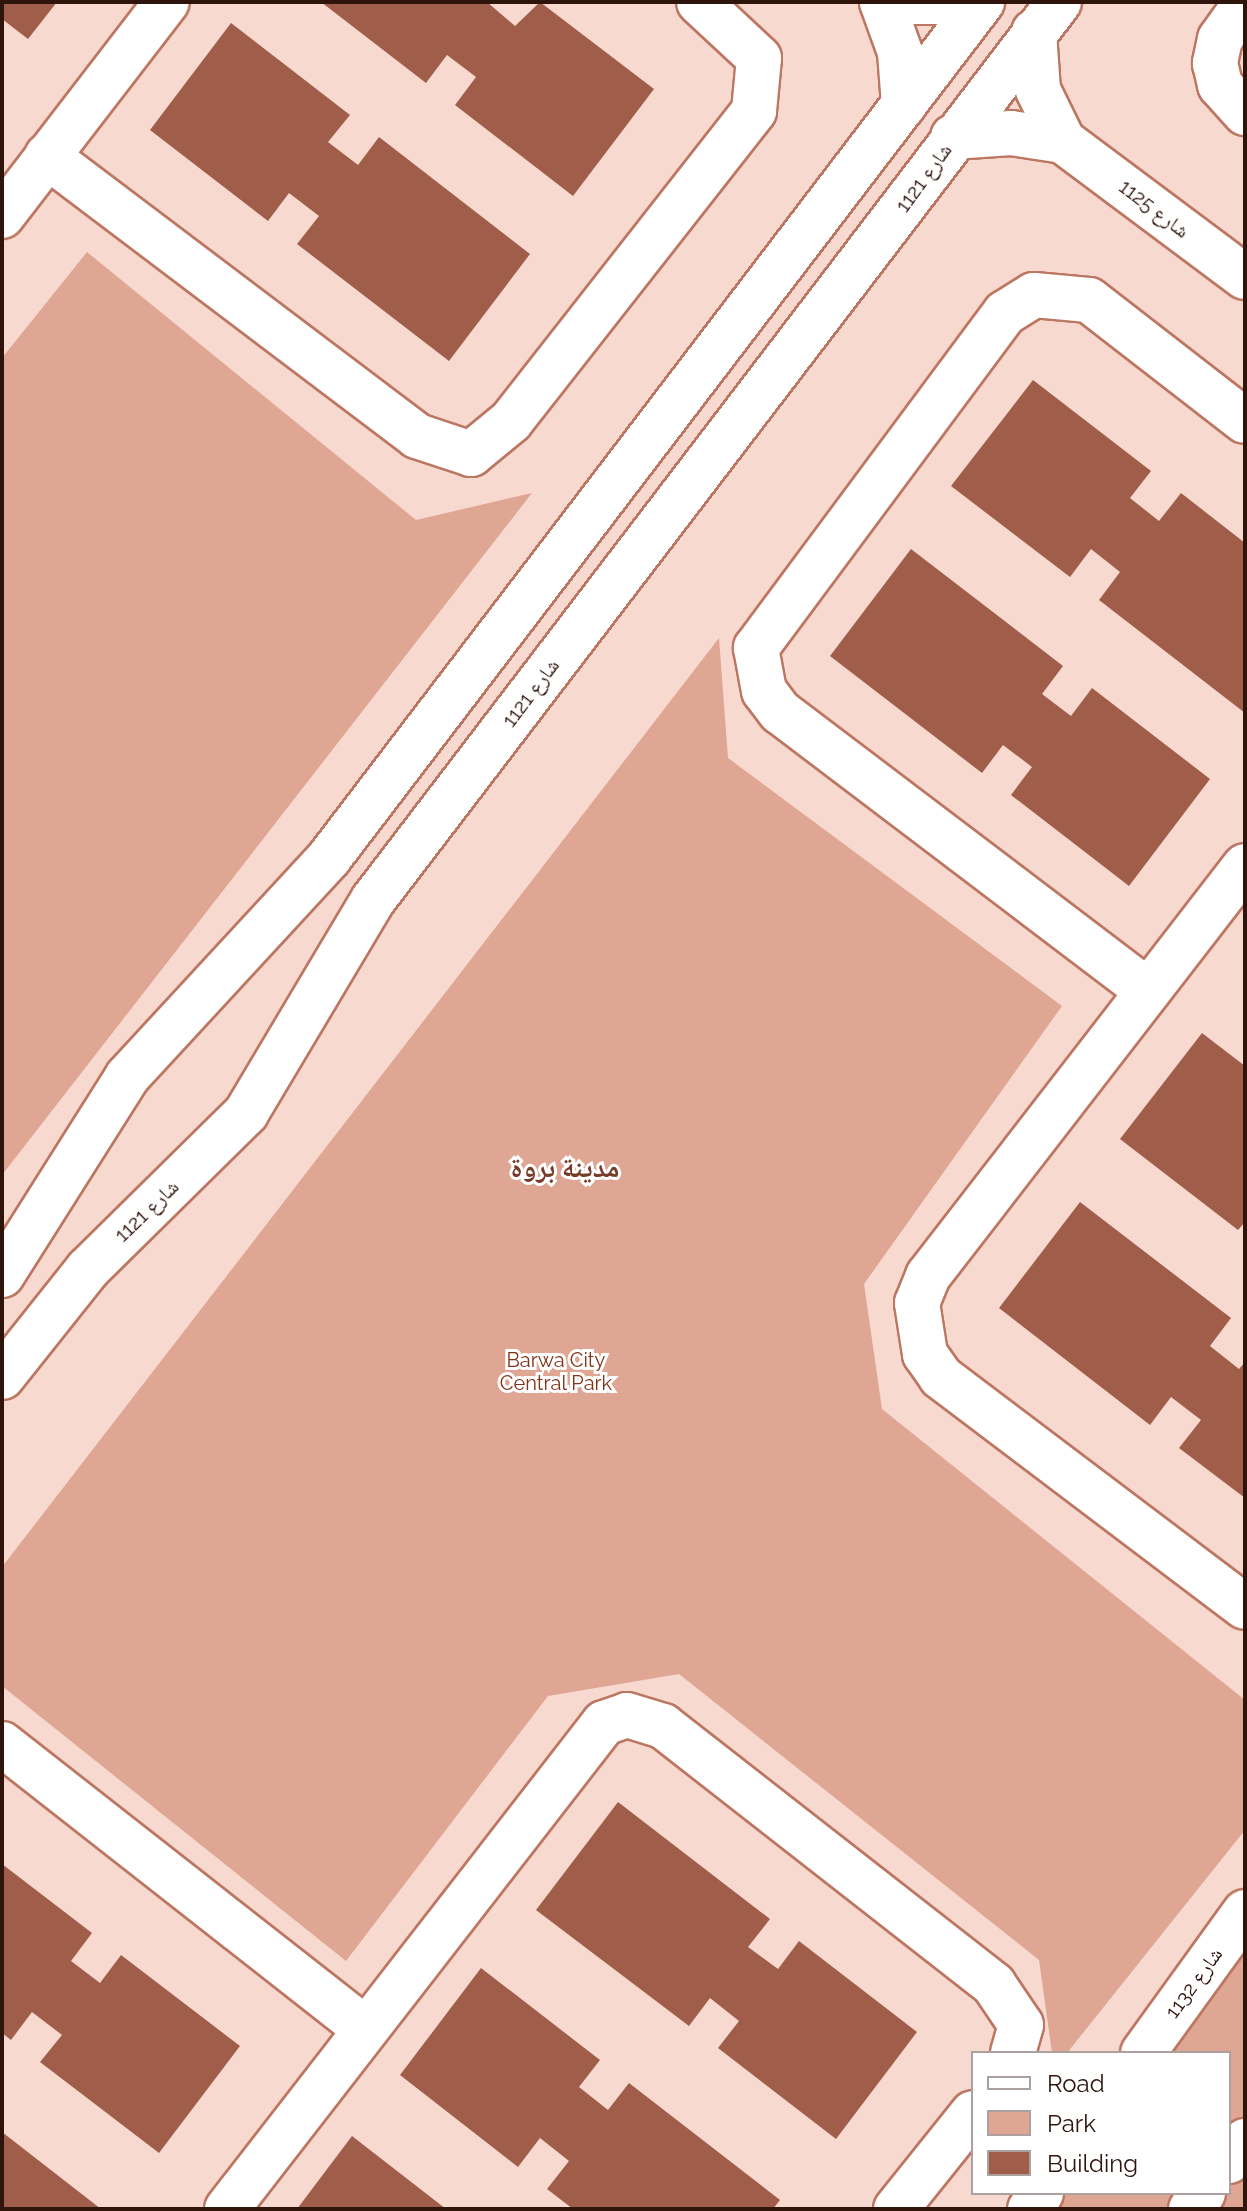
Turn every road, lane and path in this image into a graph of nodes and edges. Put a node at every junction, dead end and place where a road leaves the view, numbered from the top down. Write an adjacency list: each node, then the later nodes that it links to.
1 (167, 2): 12 (street)
2 (699, 2): 12 (street)
3 (882, 2): 4 (street); 8 (street)
4 (964, 2)
5 (982, 2): 8 (street)
6 (1245, 4): 9 (street)
7 (1046, 17): 10 (street, شارع 1121); 11 (street, شارع 1125)
8 (904, 105): 18 (street)
9 (1245, 113)
10 (953, 137): 11 (street, شارع 1125); 19 (street, شارع 1121)
11 (1063, 141): 14 (street, شارع 1125)
12 (47, 156): 13 (street)
13 (2, 216)
14 (1245, 277)
15 (1245, 421): 17 (street)
16 (1245, 866): 17 (street)
17 (1148, 991): 20 (street)
18 (2, 1275)
19 (2, 1377)
20 (1245, 1607)
21 (2, 1744): 23 (street)
22 (1245, 1912): 25 (street, شارع 1132)
23 (365, 2029): 24 (street); 29 (street)
24 (1014, 2051)
25 (1144, 2051)
26 (971, 2115): 30 (street)
27 (1245, 2141): 28 (street)
28 (1231, 2158)
29 (227, 2209)
30 (896, 2209)

